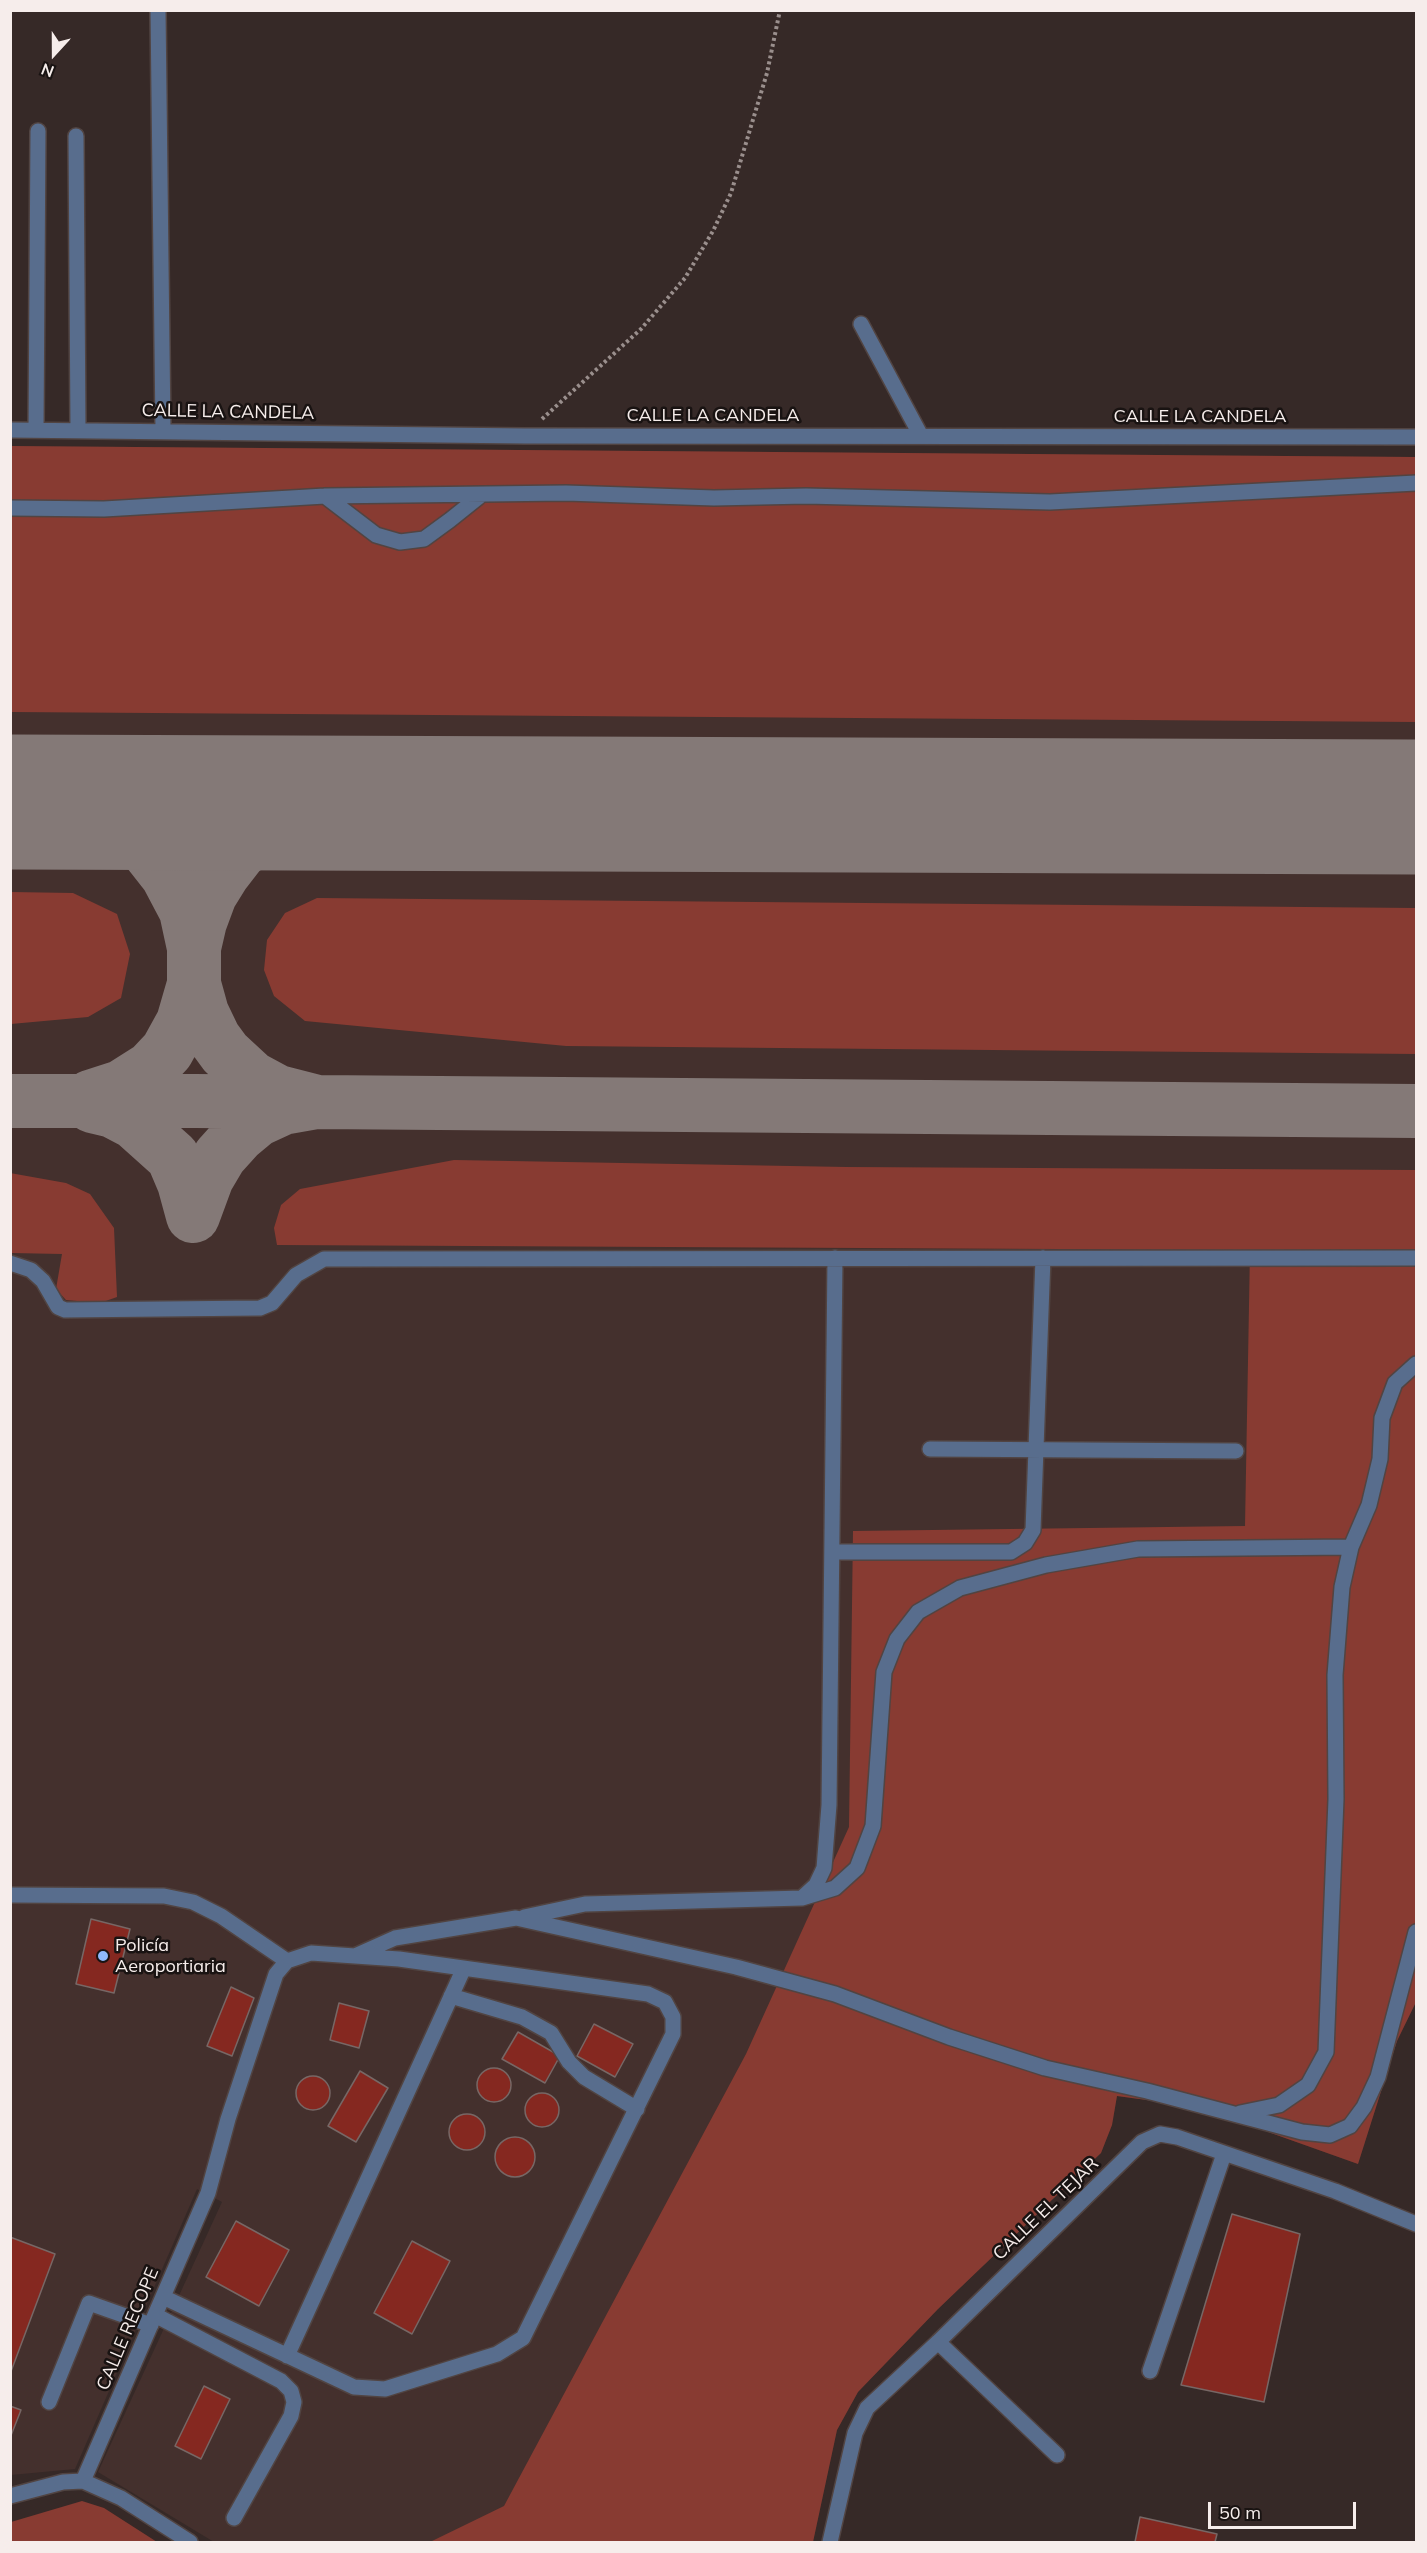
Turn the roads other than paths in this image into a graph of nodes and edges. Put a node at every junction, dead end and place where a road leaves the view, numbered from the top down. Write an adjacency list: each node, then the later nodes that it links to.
1 (158, 10): 8 (street)
2 (38, 130): 6 (street)
3 (76, 136): 7 (street)
4 (861, 324): 9 (street)
5 (10, 430): 6 (street, CALLE LA CANDELA)
6 (36, 430): 7 (street, CALLE LA CANDELA)
7 (78, 430): 8 (street, CALLE LA CANDELA)
8 (163, 430): 9 (street, CALLE LA CANDELA)
9 (921, 436): 10 (street, CALLE LA CANDELA)
10 (1416, 436)
11 (1416, 483): 12 (street)
12 (480, 495): 13 (street); 13 (street)
13 (325, 496): 14 (street)
14 (10, 508)
15 (835, 1258): 16 (street); 18 (street); 24 (street)
16 (1043, 1258): 17 (street); 21 (street)
17 (1416, 1258)
18 (10, 1263)
19 (1416, 1364): 23 (street)
20 (930, 1449): 21 (street)
21 (1035, 1449): 22 (street); 24 (street)
22 (1236, 1451)
23 (1351, 1547): 26 (street); 34 (street)
24 (834, 1552): 26 (street)
25 (10, 1895): 30 (street)
26 (802, 1898): 27 (street)
27 (516, 1918): 29 (street); 34 (street)
28 (1416, 1932): 34 (street)
29 (357, 1955): 30 (street); 31 (street)
30 (287, 1961): 37 (street, CALLE RECOPE)
31 (464, 1968): 32 (street); 33 (street)
32 (451, 1996): 33 (street); 40 (street)
33 (637, 2109): 40 (street)
34 (1237, 2114)
35 (1224, 2154): 36 (street, CALLE EL TEJAR); 39 (street, CALLE EL TEJAR); 41 (street)
36 (1416, 2224)
37 (163, 2296): 38 (street, CALLE RECOPE); 40 (street)
38 (153, 2320): 42 (street); 44 (street, CALLE RECOPE); 46 (street)
39 (938, 2342): 43 (street); 48 (street, CALLE EL TEJAR)
40 (287, 2355)
41 (1150, 2371)
42 (50, 2402)
43 (1057, 2455)
44 (84, 2481): 45 (street); 47 (street)
45 (10, 2496)
46 (234, 2518)
47 (190, 2542)
48 (830, 2542)

